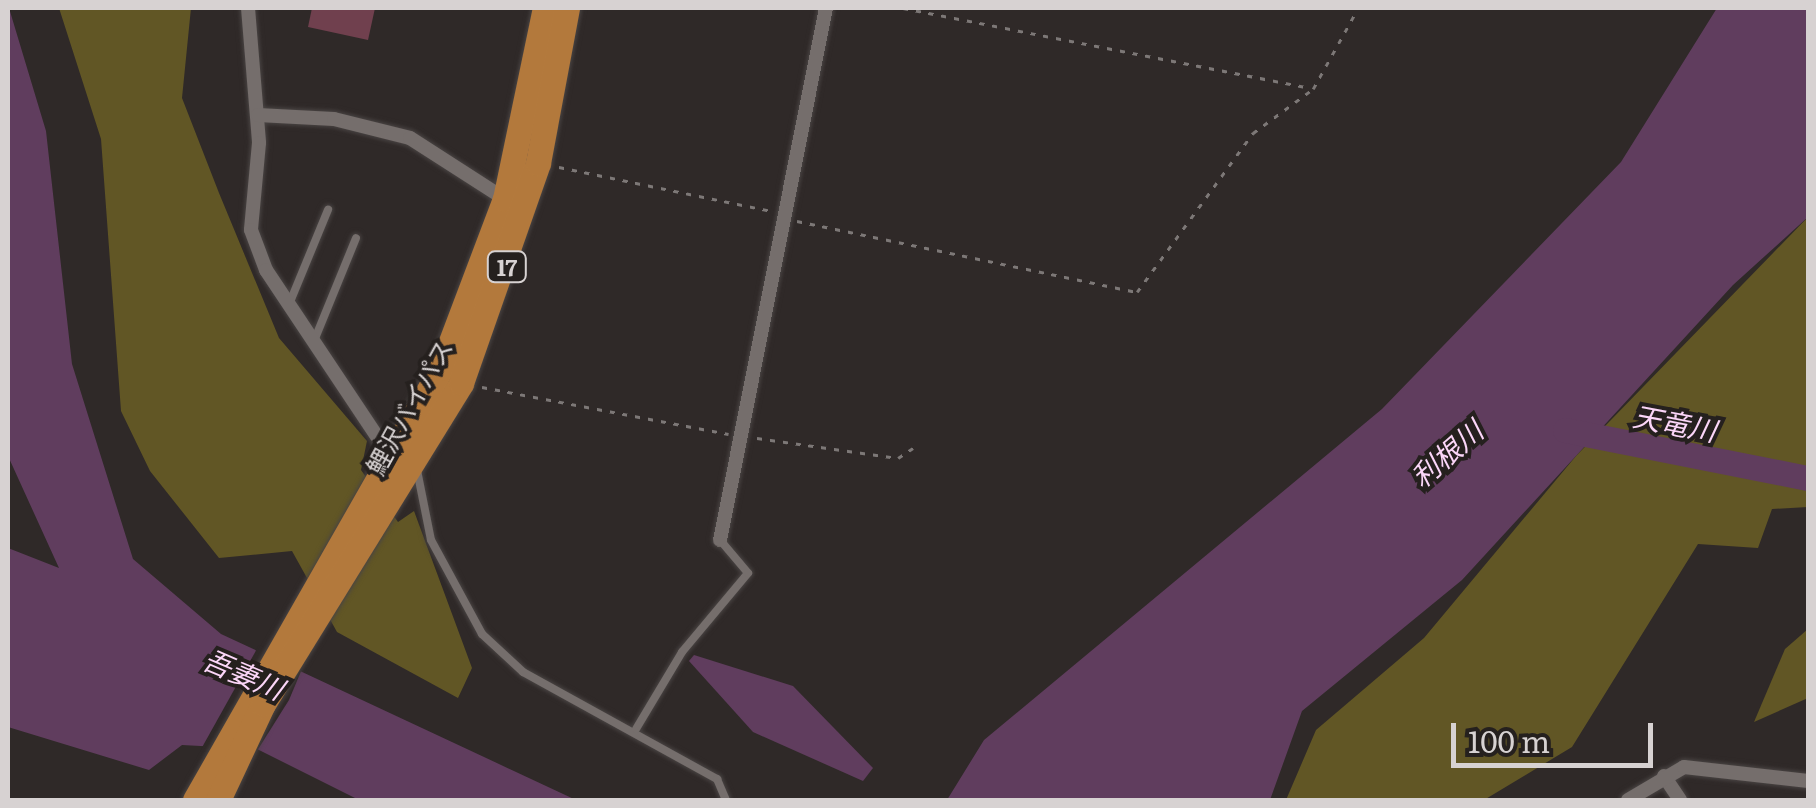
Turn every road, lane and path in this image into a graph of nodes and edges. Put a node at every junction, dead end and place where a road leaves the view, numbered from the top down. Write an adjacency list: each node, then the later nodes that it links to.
1 (248, 8): 8 (street)
2 (545, 8): 10 (highway, 鯉沢バイパス / 17)
3 (567, 8): 9 (highway, 鯉沢バイパス / 17)
4 (826, 8): 12 (street)
5 (903, 8): 7 (path)
6 (1358, 8): 7 (path)
7 (1313, 89): 12 (path)
8 (258, 115): 10 (street); 14 (street)
9 (538, 163): 12 (path); 16 (highway, 鯉沢バイパス / 17)
10 (505, 199): 19 (highway, 鯉沢バイパス / 17)
11 (328, 210): 14 (lane)
12 (784, 214): 17 (street)
13 (356, 238): 15 (lane)
14 (289, 304): 15 (street)
15 (314, 343): 19 (street)
16 (460, 383): 17 (path); 19 (highway, 鯉沢バイパス / 17)
17 (740, 436): 18 (path); 21 (street)
18 (913, 448)
19 (404, 462): 20 (highway, 鯉沢バイパス / 17); 22 (lane)
20 (382, 495): 25 (highway, 鯉沢バイパス / 17); 26 (highway, 鯉沢バイパス / 17)
21 (720, 540): 22 (lane)
22 (636, 730): 27 (lane)
23 (1664, 776): 24 (street); 28 (street); 29 (street)
24 (1808, 781)
25 (196, 800)
26 (218, 800)
27 (726, 800)
28 (1628, 800)
29 (1680, 800)

